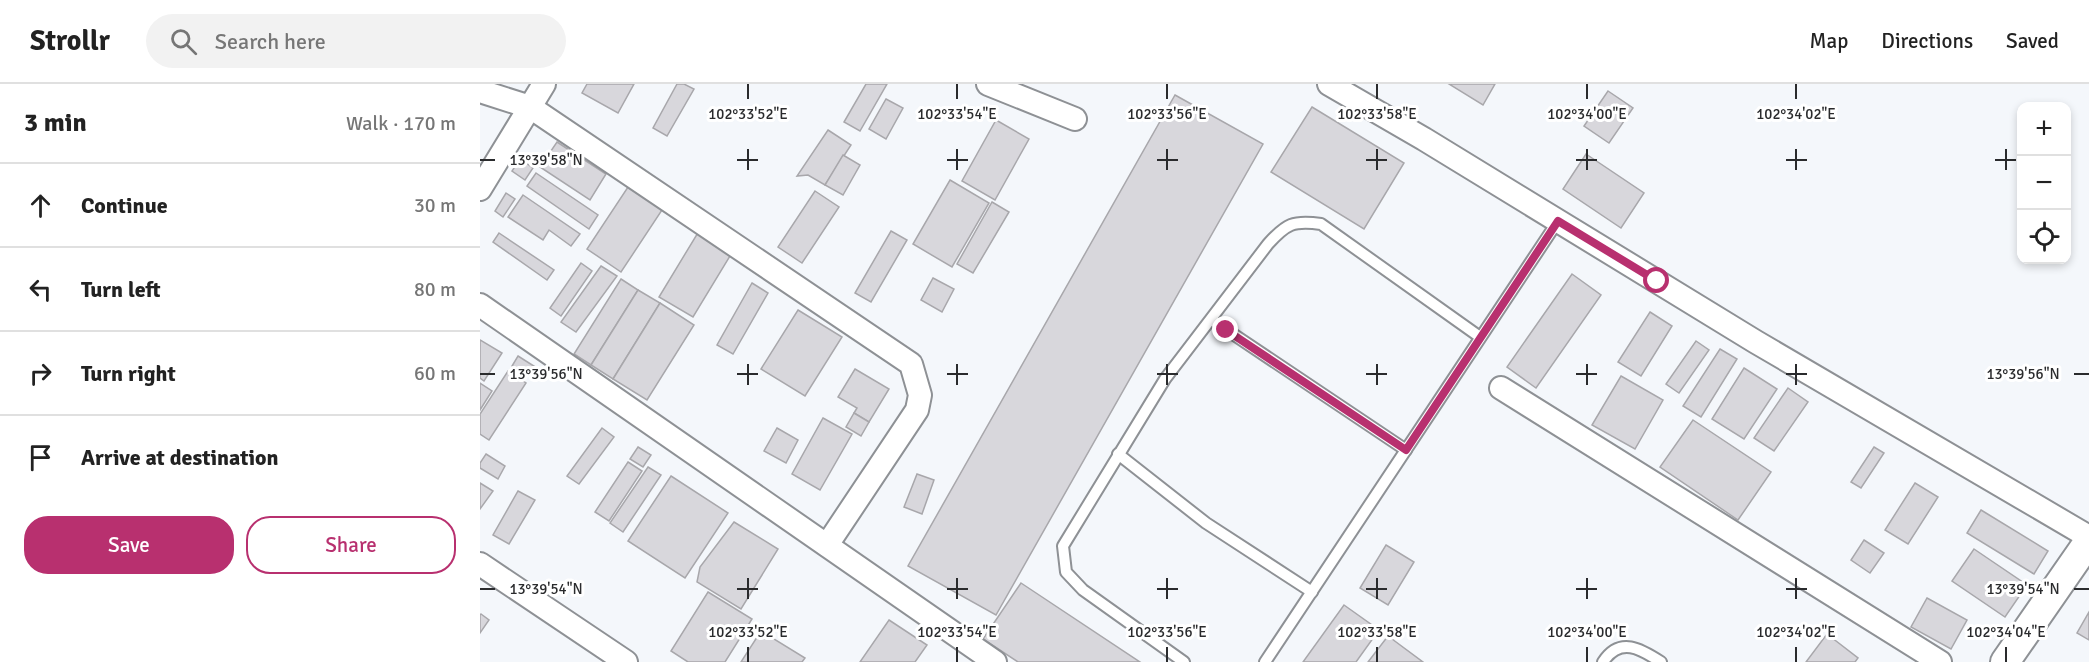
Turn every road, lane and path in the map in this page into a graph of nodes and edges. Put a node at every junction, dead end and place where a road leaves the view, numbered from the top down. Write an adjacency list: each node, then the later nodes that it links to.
1 (544, 84): 5 (street)
2 (988, 84): 6 (street)
3 (1329, 84): 8 (street)
4 (480, 91): 5 (street)
5 (530, 106): 7 (street); 17 (street)
6 (1075, 119)
7 (480, 189)
8 (1558, 221): 11 (lane); 15 (street)
9 (480, 305): 17 (street)
10 (1212, 320): 11 (lane); 13 (lane); 14 (lane)
11 (1480, 337): 13 (lane)
12 (1501, 388): 26 (street)
13 (1406, 450): 19 (lane)
14 (1118, 454): 19 (lane); 22 (lane)
15 (2089, 537)
16 (2089, 542): 27 (street)
17 (827, 545): 21 (street)
18 (480, 564): 20 (street)
19 (1312, 592): 23 (lane)
20 (626, 662)
21 (995, 662)
22 (1184, 662)
23 (1265, 662)
24 (1603, 662): 25 (lane)
25 (1661, 662)
26 (1940, 662)
27 (2005, 662)

